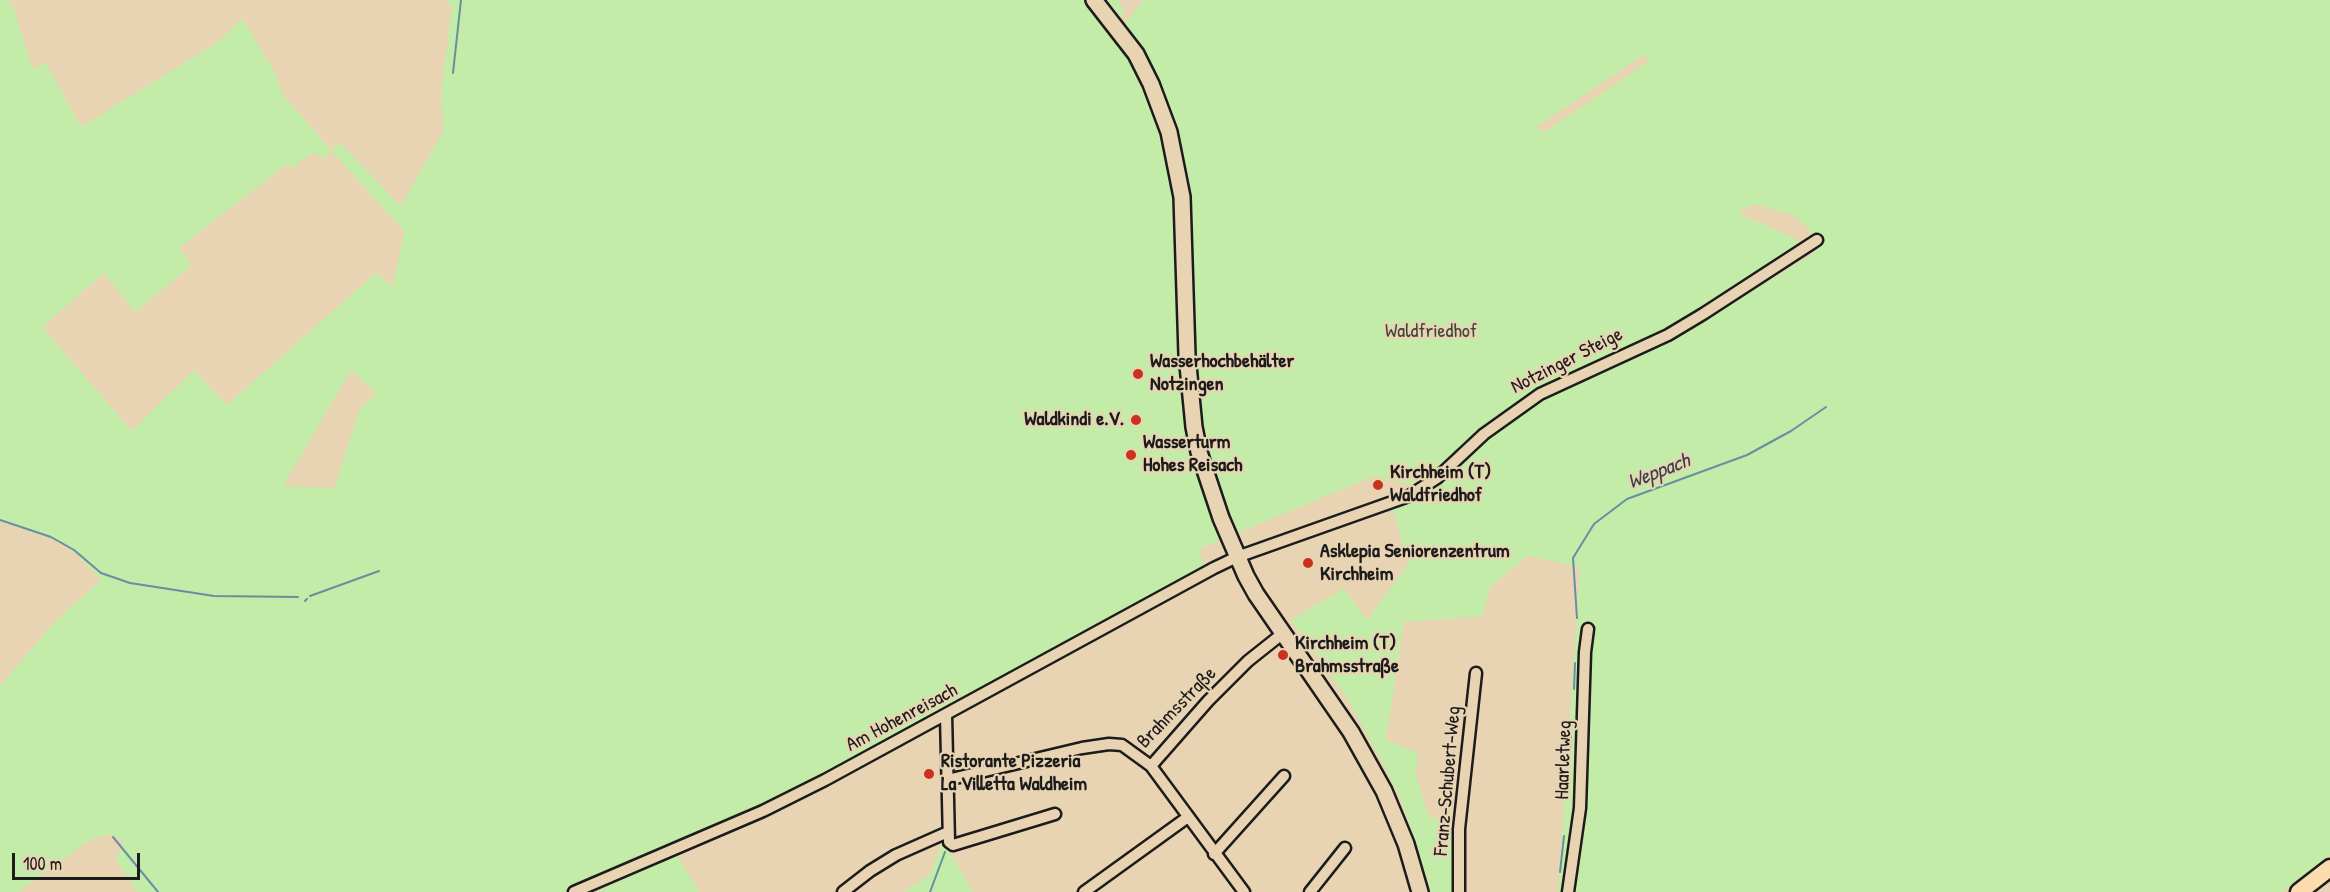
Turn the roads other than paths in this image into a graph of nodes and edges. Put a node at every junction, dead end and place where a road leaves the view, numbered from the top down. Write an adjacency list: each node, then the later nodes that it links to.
1 (1094, 0): 3 (main road)
2 (1817, 240): 3 (street, Notzinger Steige)
3 (1237, 557): 5 (main road); 7 (street, Am Hohenreisach)
4 (1588, 629): 24 (street, Haarletweg)
5 (1282, 634): 8 (street, Brahmsstraße); 22 (main road)
6 (1476, 673): 23 (street, Franz-Schubert-Weg)
7 (946, 715): 10 (street); 17 (street, Am Hohenreisach)
8 (1151, 766): 10 (street, Brahmsstraße); 12 (street)
9 (1284, 776): 15 (street)
10 (947, 780): 13 (street)
11 (1055, 813): 13 (street)
12 (1188, 817): 15 (street); 19 (street)
13 (948, 832): 18 (street)
14 (1345, 848): 21 (street)
15 (1214, 854): 20 (street)
16 (2330, 868): 25 (main road)
17 (574, 892)
18 (843, 892)
19 (1084, 892)
20 (1244, 892)
21 (1310, 892)
22 (1420, 892)
23 (1459, 892)
24 (1568, 892)
25 (2298, 892)

